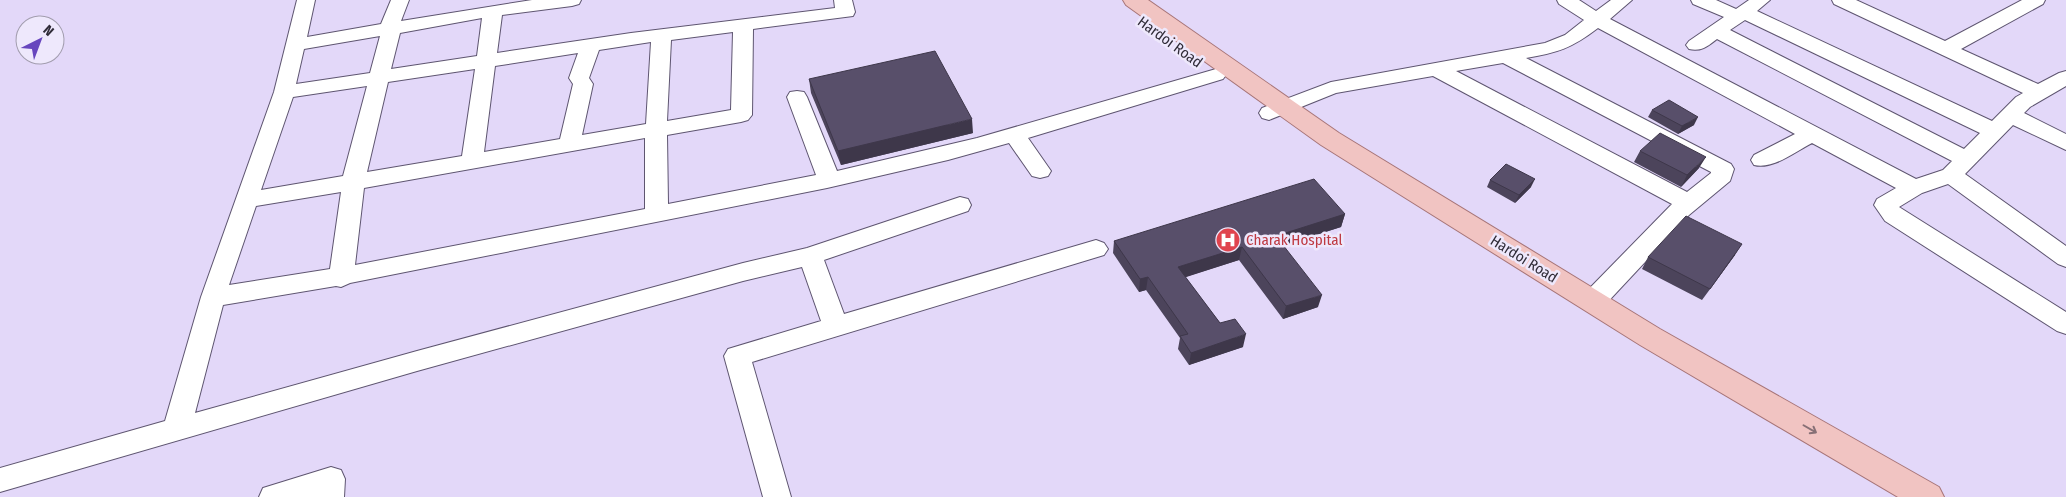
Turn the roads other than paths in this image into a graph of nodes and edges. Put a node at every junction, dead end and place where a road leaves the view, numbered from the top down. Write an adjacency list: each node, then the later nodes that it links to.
1 (306, 0): 22 (street)
2 (400, 0): 17 (street)
3 (572, 0): 13 (street)
4 (843, 0): 16 (street)
5 (1112, 0): 27 (main road, Hardoi Road)
6 (1134, 0): 33 (main road, Hardoi Road)
7 (1566, 0): 15 (street)
8 (1623, 0): 15 (street)
9 (1700, 0): 14 (street)
10 (1761, 0): 14 (street)
11 (1842, 0): 23 (street)
12 (2036, 0): 23 (street)
13 (493, 11): 17 (street); 25 (street)
14 (1741, 14): 18 (street); 36 (street)
15 (1597, 20): 24 (street); 38 (street)
16 (743, 26): 19 (street); 35 (street)
17 (391, 29): 22 (street); 29 (street)
18 (1716, 32): 21 (street); 41 (street)
19 (661, 36): 20 (street); 35 (street)
20 (591, 45): 25 (street); 40 (street)
21 (1696, 45)
22 (294, 46): 30 (street)
23 (1946, 49): 31 (street)
24 (1506, 56): 26 (street); 50 (street)
25 (487, 62): 29 (street); 43 (street)
26 (1436, 69): 33 (street); 50 (street)
27 (1216, 75): 33 (main road, Hardoi Road); 37 (street)
28 (2066, 77): 31 (street)
29 (380, 78): 30 (street); 47 (street)
30 (284, 92): 49 (street)
31 (2040, 93): 34 (street)
32 (797, 97): 46 (street)
33 (1276, 110): 58 (main road, Hardoi Road); 66 (main road, Hardoi Road)
34 (2011, 115): 36 (street); 39 (street)
35 (656, 130): 40 (street); 52 (street)
36 (1994, 131): 41 (street)
37 (1014, 134): 44 (street); 46 (street)
38 (1812, 134): 42 (street); 48 (street)
39 (2066, 143)
40 (568, 145): 43 (street)
41 (1967, 159): 45 (street)
42 (1762, 160)
43 (472, 161): 47 (street)
44 (1040, 171)
45 (1951, 175): 48 (street); 55 (street)
46 (829, 179): 52 (street)
47 (353, 182): 49 (street); 56 (street)
48 (1914, 188): 59 (street)
49 (247, 200): 57 (street)
50 (1689, 203): 58 (street)
51 (960, 205): 54 (street)
52 (658, 214): 56 (street)
53 (1096, 249): 60 (street)
54 (810, 256): 60 (street); 61 (street)
55 (2066, 258)
56 (341, 278): 57 (street)
57 (213, 297): 61 (street)
58 (1593, 301): 67 (main road, Hardoi Road, one-way to 67)
59 (2066, 324)
60 (836, 327): 65 (street)
61 (177, 429): 62 (street)
62 (5, 484)
63 (273, 497): 64 (street)
64 (330, 497)
65 (777, 497)
66 (1890, 497)
67 (1927, 497)

